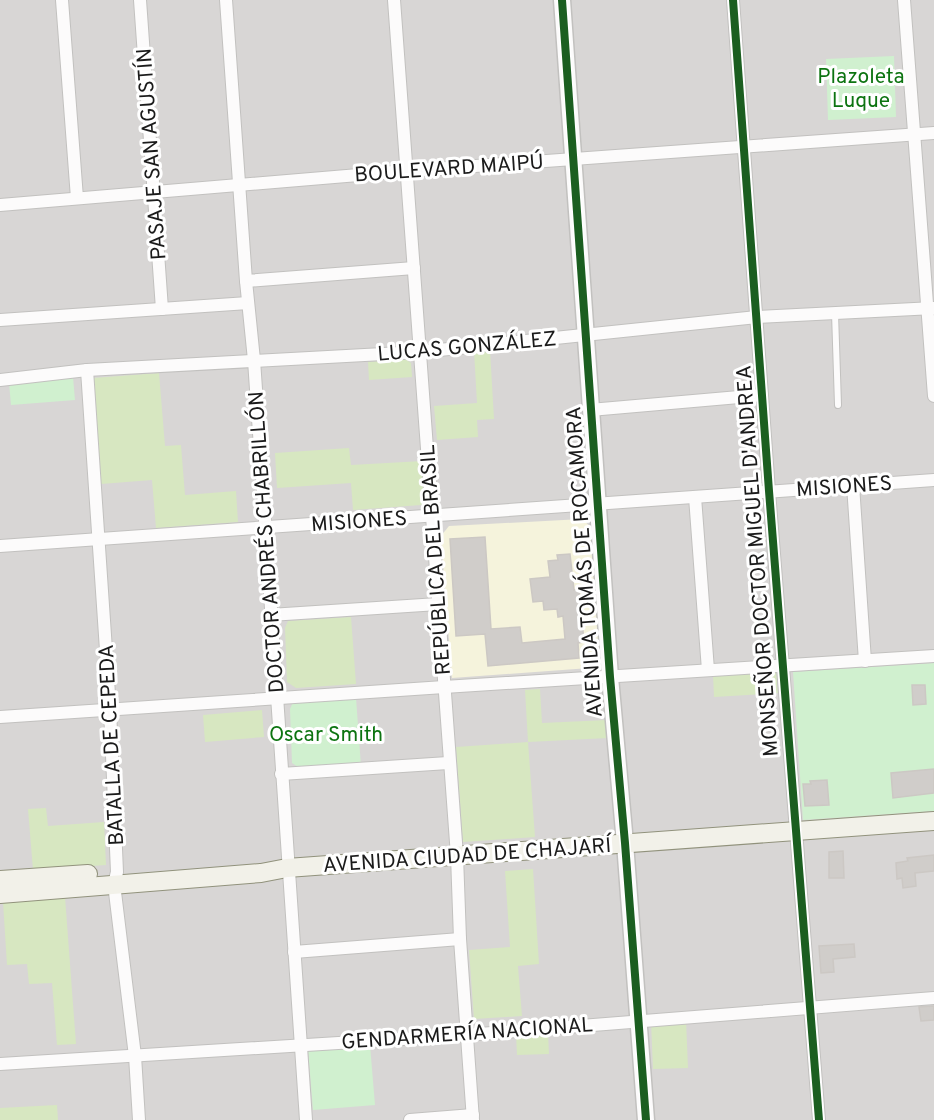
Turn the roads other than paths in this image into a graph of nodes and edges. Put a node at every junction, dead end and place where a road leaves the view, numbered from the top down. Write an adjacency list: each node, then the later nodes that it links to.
1 (62, 0): 15 (street)
2 (140, 0): 14 (street, PASAJE SAN AGUSTÍN)
3 (226, 0): 13 (street, DOCTOR ANDRÉS CHABRILLÓN)
4 (394, 0): 12 (street, REPÚBLICA DEL BRASIL)
5 (562, 0): 11 (street, AVENIDA TOMÁS DE ROCAMORA)
6 (733, 0): 10 (street, MONSEÑOR DOCTOR MIGUEL D'ANDREA)
7 (904, 0): 9 (street)
8 (934, 133): 9 (street, BOULEVARD MAIPÚ)
9 (914, 134): 10 (street, BOULEVARD MAIPÚ); 20 (street)
10 (743, 146): 11 (street, BOULEVARD MAIPÚ); 23 (street, MONSEÑOR DOCTOR MIGUEL D'ANDREA)
11 (572, 159): 12 (street, BOULEVARD MAIPÚ); 25 (street, AVENIDA TOMÁS DE ROCAMORA)
12 (406, 171): 13 (street, BOULEVARD MAIPÚ); 17 (street, REPÚBLICA DEL BRASIL)
13 (239, 186): 14 (street, BOULEVARD MAIPÚ); 18 (street, DOCTOR ANDRÉS CHABRILLÓN)
14 (153, 192): 15 (street, BOULEVARD MAIPÚ); 21 (street, PASAJE SAN AGUSTÍN)
15 (77, 198): 16 (street, BOULEVARD MAIPÚ)
16 (0, 205)
17 (414, 268): 18 (street); 26 (street, REPÚBLICA DEL BRASIL)
18 (246, 281): 19 (street, DOCTOR ANDRÉS CHABRILLÓN)
19 (248, 303): 21 (street); 27 (street, DOCTOR ANDRÉS CHABRILLÓN)
20 (931, 308): 22 (street, LUCAS GONZÁLEZ); 31 (street)
21 (162, 309): 24 (street)
22 (835, 313): 23 (street, LUCAS GONZÁLEZ); 32 (lane)
23 (758, 317): 25 (street, LUCAS GONZÁLEZ); 30 (street, MONSEÑOR DOCTOR MIGUEL D'ANDREA)
24 (0, 320)
25 (584, 336): 26 (street, LUCAS GONZÁLEZ); 33 (street, AVENIDA TOMÁS DE ROCAMORA)
26 (420, 352): 27 (street, LUCAS GONZÁLEZ); 39 (street, REPÚBLICA DEL BRASIL)
27 (254, 360): 28 (street, LUCAS GONZÁLEZ); 40 (street, DOCTOR ANDRÉS CHABRILLÓN)
28 (87, 370): 29 (street, LUCAS GONZÁLEZ); 41 (street, BATALLA DE CEPEDA)
29 (0, 380)
30 (762, 395): 33 (street); 36 (street, MONSEÑOR DOCTOR MIGUEL D'ANDREA)
31 (934, 396)
32 (838, 405)
33 (590, 410): 38 (street, AVENIDA TOMÁS DE ROCAMORA)
34 (934, 480): 35 (street, MISIONES)
35 (853, 485): 36 (street, MISIONES); 46 (street)
36 (769, 491): 37 (street, MISIONES); 47 (street, MONSEÑOR DOCTOR MIGUEL D'ANDREA)
37 (695, 496): 38 (street, MISIONES); 48 (street)
38 (598, 503): 39 (street, MISIONES); 49 (street, AVENIDA TOMÁS DE ROCAMORA)
39 (432, 516): 40 (street, MISIONES); 43 (street, REPÚBLICA DEL BRASIL)
40 (264, 527): 41 (street, MISIONES); 44 (street, DOCTOR ANDRÉS CHABRILLÓN)
41 (98, 538): 42 (street, MISIONES); 52 (street, BATALLA DE CEPEDA)
42 (0, 546)
43 (438, 604): 44 (street); 50 (street, REPÚBLICA DEL BRASIL)
44 (270, 615): 51 (street, DOCTOR ANDRÉS CHABRILLÓN)
45 (934, 656): 46 (street)
46 (865, 661): 47 (street)
47 (784, 667): 48 (street); 57 (street, MONSEÑOR DOCTOR MIGUEL D'ANDREA)
48 (708, 670): 49 (street)
49 (610, 677): 50 (street); 58 (street, AVENIDA TOMÁS DE ROCAMORA)
50 (444, 687): 51 (street); 54 (street, REPÚBLICA DEL BRASIL)
51 (276, 698): 52 (street); 55 (street, DOCTOR ANDRÉS CHABRILLÓN)
52 (110, 709): 53 (street); 61 (street, BATALLA DE CEPEDA)
53 (0, 717)
54 (448, 763): 55 (street); 59 (street, REPÚBLICA DEL BRASIL)
55 (281, 774): 60 (street, DOCTOR ANDRÉS CHABRILLÓN)
56 (934, 821): 57 (main road, AVENIDA CIUDAD DE CHAJARÍ)
57 (796, 831): 58 (main road, AVENIDA CIUDAD DE CHAJARÍ); 67 (street, MONSEÑOR DOCTOR MIGUEL D'ANDREA)
58 (625, 843): 59 (main road, AVENIDA CIUDAD DE CHAJARÍ); 68 (street, AVENIDA TOMÁS DE ROCAMORA)
59 (457, 856): 60 (main road, AVENIDA CIUDAD DE CHAJARÍ); 64 (street, REPÚBLICA DEL BRASIL)
60 (287, 868): 61 (main road, AVENIDA CIUDAD DE CHAJARÍ); 65 (street, DOCTOR ANDRÉS CHABRILLÓN)
61 (116, 878): 62 (main road, AVENIDA CIUDAD DE CHAJARÍ); 63 (main road, AVENIDA CIUDAD DE CHAJARÍ); 71 (street, BATALLA DE CEPEDA)
62 (0, 880)
63 (0, 894)
64 (460, 939): 65 (street); 69 (street, REPÚBLICA DEL BRASIL)
65 (294, 951): 70 (street, DOCTOR ANDRÉS CHABRILLÓN)
66 (934, 998): 67 (street, GENDARMERÍA NACIONAL)
67 (809, 1007): 68 (street, GENDARMERÍA NACIONAL); 78 (street, MONSEÑOR DOCTOR MIGUEL D'ANDREA)
68 (639, 1020): 69 (street, GENDARMERÍA NACIONAL); 77 (street, AVENIDA TOMÁS DE ROCAMORA)
69 (467, 1035): 70 (street, GENDARMERÍA NACIONAL); 73 (street, REPÚBLICA DEL BRASIL)
70 (301, 1045): 71 (street, GENDARMERÍA NACIONAL); 75 (street, DOCTOR ANDRÉS CHABRILLÓN)
71 (135, 1056): 72 (street, GENDARMERÍA NACIONAL); 74 (street, BATALLA DE CEPEDA)
72 (0, 1064)
73 (473, 1118): 76 (street)
74 (139, 1120)
75 (306, 1120)
76 (410, 1120)
77 (646, 1120)
78 (819, 1120)

